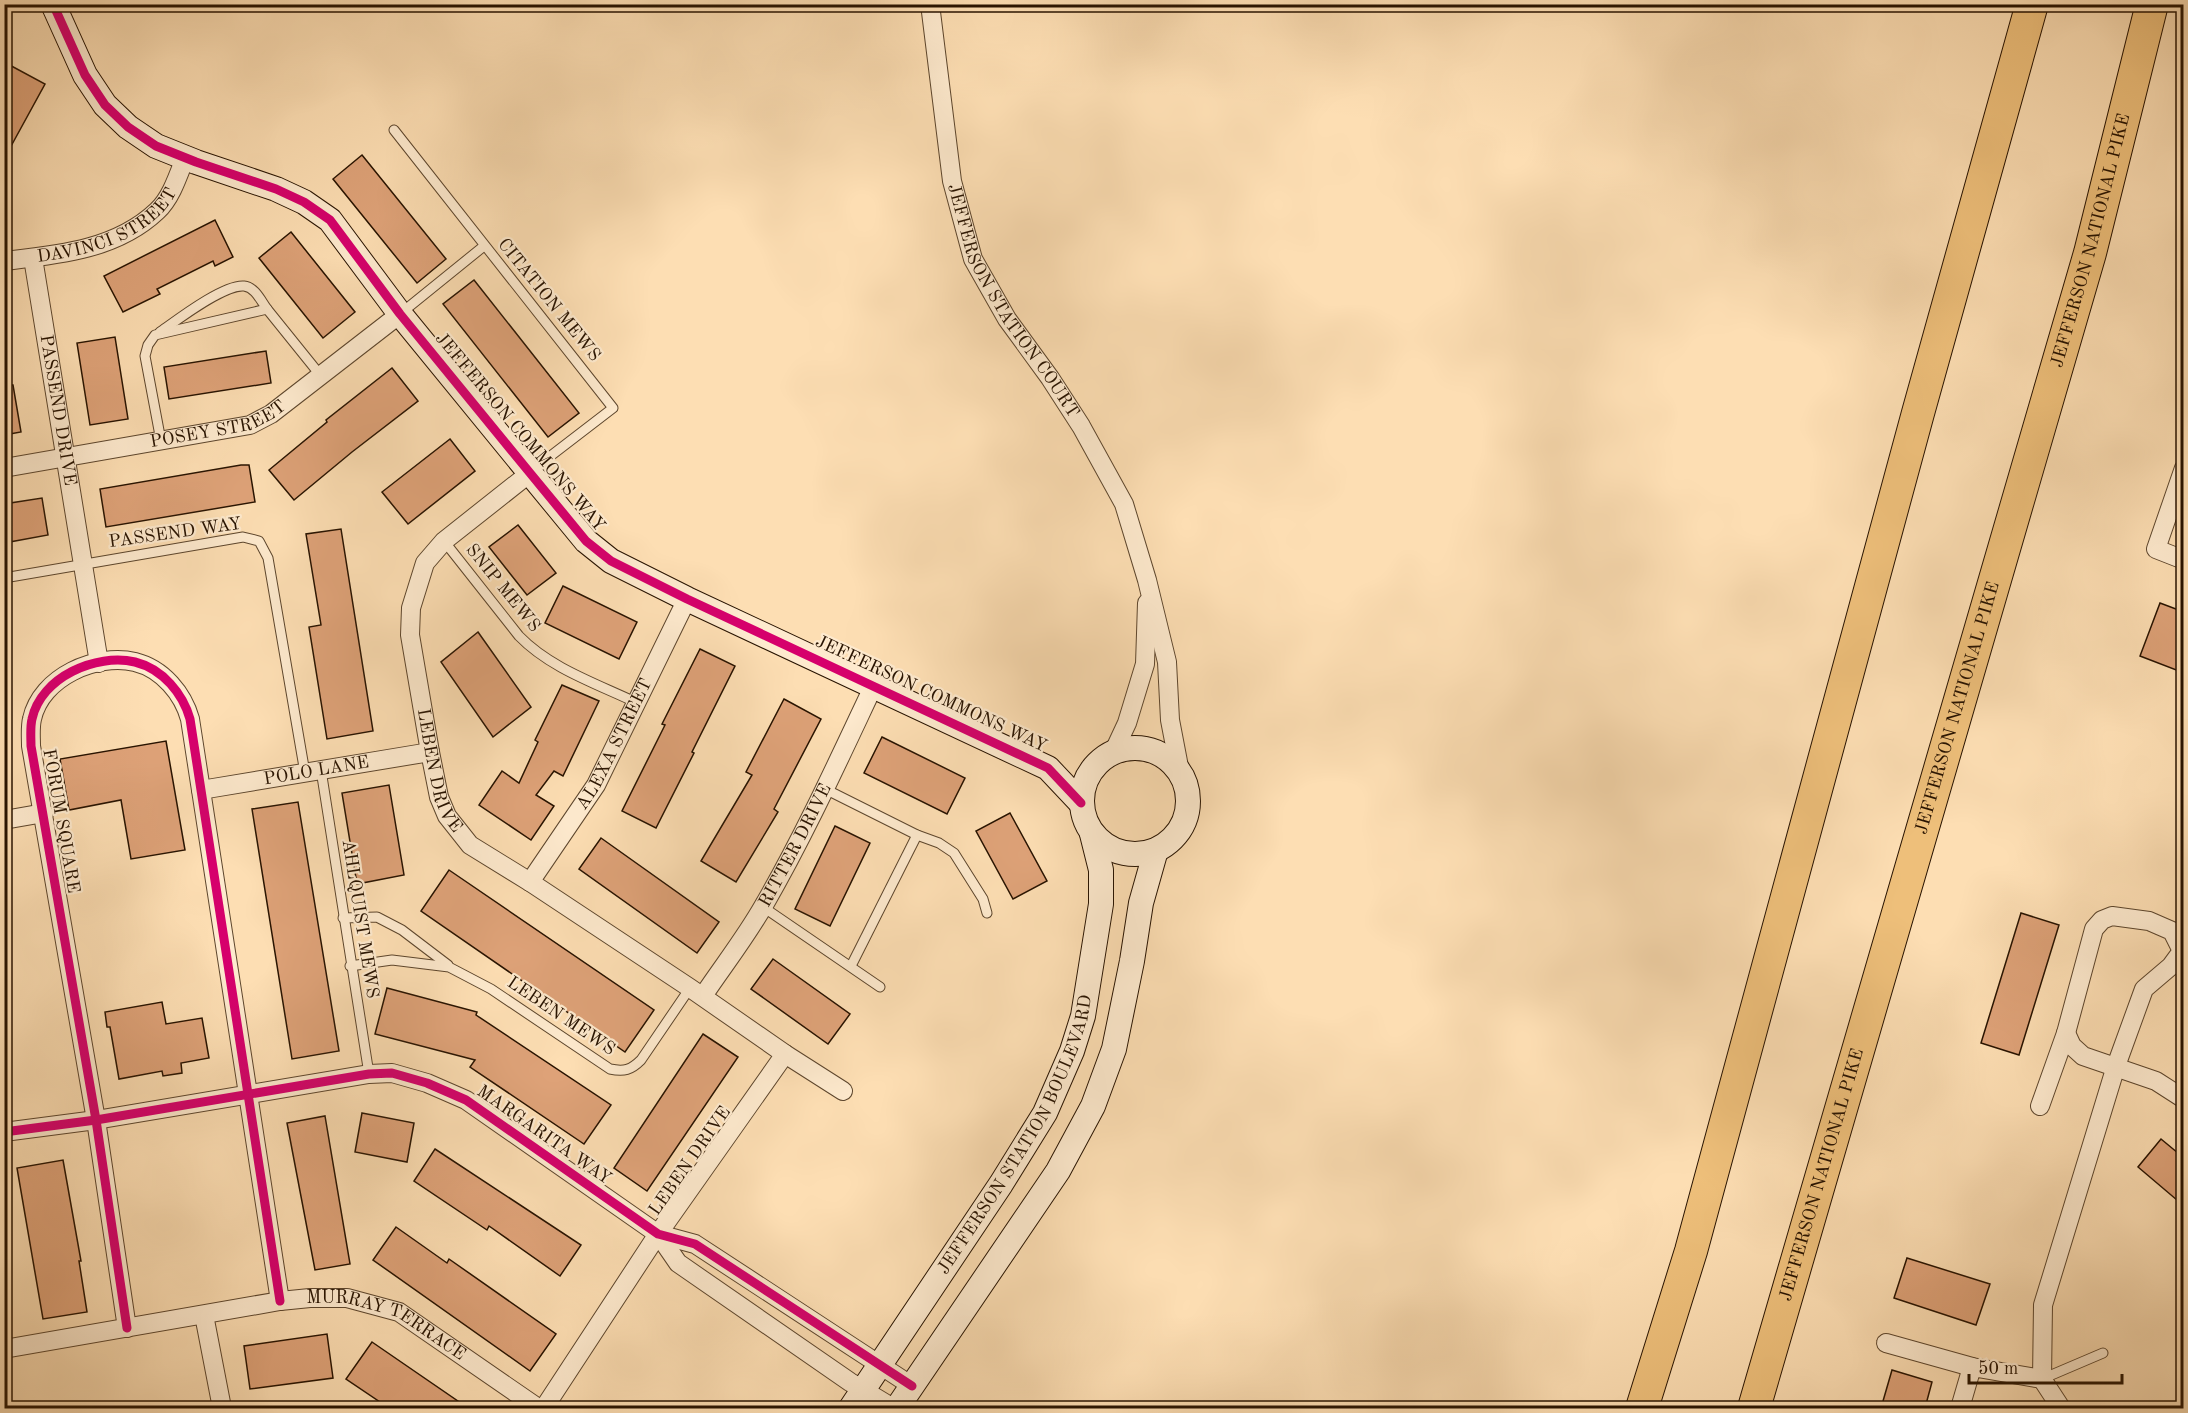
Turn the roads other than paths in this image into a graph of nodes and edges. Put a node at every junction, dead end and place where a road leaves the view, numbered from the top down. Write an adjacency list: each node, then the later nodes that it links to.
1 (53, 4): 7 (street, JEFFERSON COMMONS WAY)
2 (930, 4): 25 (street, JEFFERSON STATION COURT)
3 (2032, 4): 79 (highway)
4 (2152, 4): 9 (highway, JEFFERSON NATIONAL PIKE)
5 (2172, 4): 9 (highway)
6 (394, 130): 8 (lane, CITATION MEWS)
7 (185, 158): 10 (street, DAVINCI STREET); 13 (street, JEFFERSON COMMONS WAY)
8 (484, 246): 13 (lane); 20 (lane, CITATION MEWS)
9 (2090, 253): 62 (highway, JEFFERSON NATIONAL PIKE)
10 (33, 258): 11 (street, DAVINCI STREET); 17 (street, PASSEND DRIVE)
11 (4, 261)
12 (267, 309): 14 (lane); 14 (lane); 15 (lane)
13 (400, 314): 15 (street, POSEY STREET); 20 (street, JEFFERSON COMMONS WAY)
14 (156, 335): 16 (lane)
15 (321, 375): 16 (street, POSEY STREET)
16 (161, 441): 17 (street, POSEY STREET)
17 (67, 457): 18 (street, POSEY STREET); 23 (street, PASSEND DRIVE)
18 (4, 468)
19 (2184, 468): 22 (street)
20 (530, 473): 21 (street, LEBEN DRIVE); 26 (street, JEFFERSON COMMONS WAY)
21 (444, 541): 29 (lane, SNIP MEWS); 30 (street, LEBEN DRIVE)
22 (2184, 560)
23 (84, 564): 24 (lane, PASSEND WAY); 27 (street, PASSEND DRIVE); 33 (lane, PASSEND WAY)
24 (4, 578)
25 (1147, 580): 31 (street, JEFFERSON STATION COURT); 34 (street, JEFFERSON STATION COURT)
26 (687, 599): 28 (street, JEFFERSON COMMONS WAY); 29 (street, ALEXA STREET)
27 (99, 663): 36 (street, FORUM SQUARE); 38 (street, FORUM SQUARE)
28 (874, 685): 32 (street, JEFFERSON COMMONS WAY); 35 (street, RITTER DRIVE)
29 (635, 702): 43 (street, ALEXA STREET)
30 (430, 752): 33 (street, POLO LANE); 43 (street, LEBEN DRIVE)
31 (1104, 760): 32 (street, JEFFERSON COMMONS WAY); 34 (street); 37 (street)
32 (1048, 768): 37 (street, JEFFERSON COMMONS WAY)
33 (313, 771): 36 (street, POLO LANE); 46 (lane, AHLQUIST MEWS)
34 (1180, 772): 42 (street)
35 (825, 789): 41 (lane); 44 (street, RITTER DRIVE)
36 (201, 790): 57 (street, FORUM SQUARE)
37 (1081, 802): 40 (street)
38 (44, 813): 39 (street); 60 (street, FORUM SQUARE)
39 (4, 820)
40 (1092, 834): 42 (street); 70 (street, JEFFERSON STATION BOULEVARD)
41 (917, 835): 45 (lane); 48 (lane)
42 (1156, 850): 73 (street)
43 (530, 882): 51 (street, LEBEN DRIVE)
44 (763, 907): 48 (lane); 51 (street, RITTER DRIVE)
45 (987, 913)
46 (343, 918): 47 (lane, AHLQUIST MEWS); 49 (lane, LEBEN MEWS)
47 (350, 966): 49 (lane, LEBEN MEWS); 55 (lane, AHLQUIST MEWS)
48 (851, 966): 50 (lane)
49 (449, 967): 51 (lane, LEBEN MEWS)
50 (880, 987)
51 (696, 992): 53 (street, LEBEN DRIVE)
52 (2066, 1033): 54 (street); 54 (street); 59 (street)
53 (785, 1054): 56 (street, LEBEN DRIVE); 63 (street, LEBEN DRIVE)
54 (2116, 1066): 58 (street); 72 (street)
55 (369, 1074): 57 (street, MARGARITA WAY); 63 (street, MARGARITA WAY)
56 (843, 1091)
57 (248, 1095): 60 (street, MARGARITA WAY); 64 (street, FORUM SQUARE)
58 (2184, 1099)
59 (2040, 1106)
60 (96, 1120): 61 (street, MARGARITA WAY); 66 (street, FORUM SQUARE)
61 (4, 1132)
62 (1812, 1205): 80 (highway, JEFFERSON NATIONAL PIKE); 81 (highway)
63 (658, 1234): 70 (street, MARGARITA WAY); 74 (street, MARGARITA WAY); 77 (street, LEBEN DRIVE)
64 (280, 1301): 65 (street, MURRAY TERRACE); 76 (street, MURRAY TERRACE)
65 (204, 1315): 66 (street, MURRAY TERRACE); 75 (street)
66 (127, 1328): 68 (street, MURRAY TERRACE)
67 (1886, 1343): 71 (street)
68 (4, 1349)
69 (2103, 1353): 72 (lane)
70 (879, 1365): 73 (street, MARGARITA WAY); 74 (street, JEFFERSON STATION BOULEVARD)
71 (1972, 1367): 72 (street); 82 (street)
72 (2042, 1379): 83 (street)
73 (912, 1386): 78 (street)
74 (857, 1399): 78 (street, MARGARITA WAY)
75 (222, 1408)
76 (538, 1408)
77 (544, 1408)
78 (895, 1408)
79 (1640, 1408)
80 (1754, 1408)
81 (1767, 1408)
82 (1960, 1408)
83 (2061, 1408)

